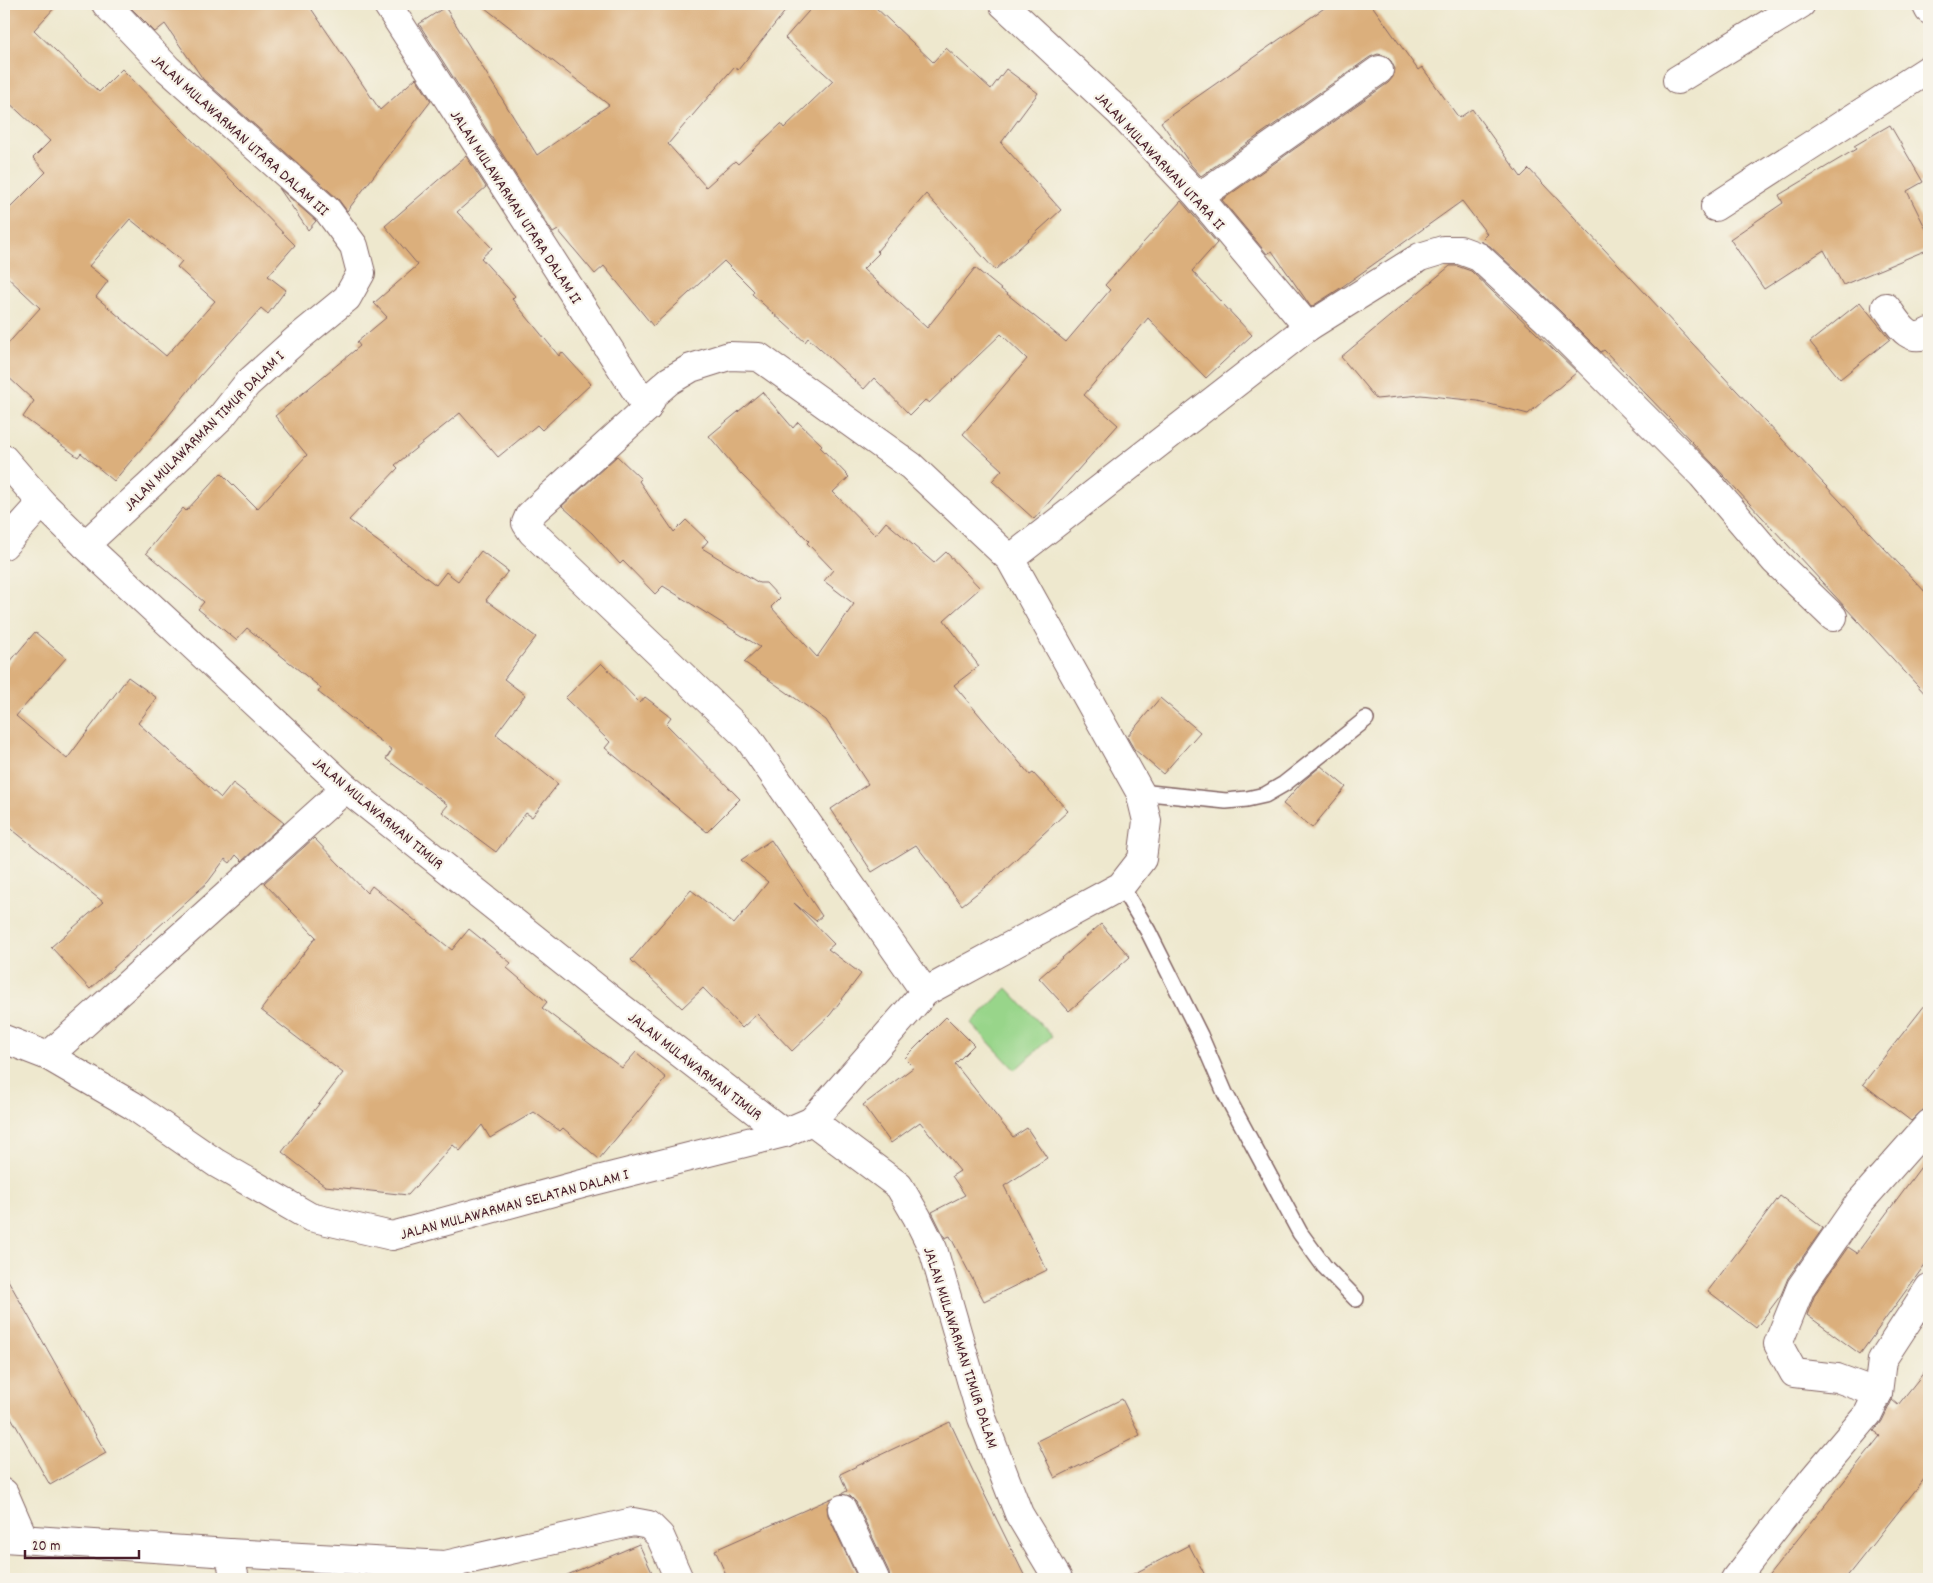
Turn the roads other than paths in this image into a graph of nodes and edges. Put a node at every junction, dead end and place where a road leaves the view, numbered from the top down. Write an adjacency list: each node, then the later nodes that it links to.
1 (106, 4): 12 (street, JALAN MULAWARMAN UTARA DALAM III)
2 (387, 4): 16 (street, JALAN MULAWARMAN UTARA DALAM II)
3 (1003, 4): 10 (street, JALAN MULAWARMAN UTARA II)
4 (1801, 4): 9 (street)
5 (1926, 4): 6 (street)
6 (1929, 10)
7 (1929, 69): 11 (street)
8 (1379, 70): 10 (street)
9 (1677, 80)
10 (1199, 197): 14 (street, JALAN MULAWARMAN UTARA II)
11 (1715, 207)
12 (361, 273): 20 (street, JALAN MULAWARMAN TIMUR DALAM I)
13 (1886, 306): 15 (street)
14 (1308, 327): 21 (street); 22 (street)
15 (1929, 332)
16 (647, 408): 21 (street); 27 (street)
17 (4, 459): 18 (street, JALAN MULAWARMAN TIMUR)
18 (42, 503): 19 (street); 20 (street, JALAN MULAWARMAN TIMUR)
19 (4, 545)
20 (84, 545): 24 (street, JALAN MULAWARMAN TIMUR)
21 (1010, 559): 25 (street)
22 (1833, 617)
23 (1366, 719): 25 (lane)
24 (346, 788): 29 (street); 32 (street, JALAN MULAWARMAN TIMUR)
25 (1140, 792): 26 (street)
26 (1120, 886): 27 (street); 34 (lane)
27 (925, 992): 30 (street)
28 (4, 1040): 29 (street, JALAN MULAWARMAN SELATAN DALAM I)
29 (48, 1056): 32 (street, JALAN MULAWARMAN SELATAN DALAM I)
30 (812, 1122): 32 (street); 44 (street, JALAN MULAWARMAN TIMUR DALAM)
31 (1929, 1124): 35 (street)
32 (784, 1133)
33 (1929, 1288): 35 (street)
34 (1356, 1300)
35 (1878, 1393): 45 (street)
36 (4, 1493): 38 (street)
37 (842, 1509): 43 (street)
38 (14, 1538): 39 (street)
39 (229, 1553): 40 (street); 41 (street)
40 (448, 1572): 42 (street)
41 (235, 1579)
42 (679, 1579)
43 (875, 1579)
44 (1058, 1579)
45 (1736, 1579)

